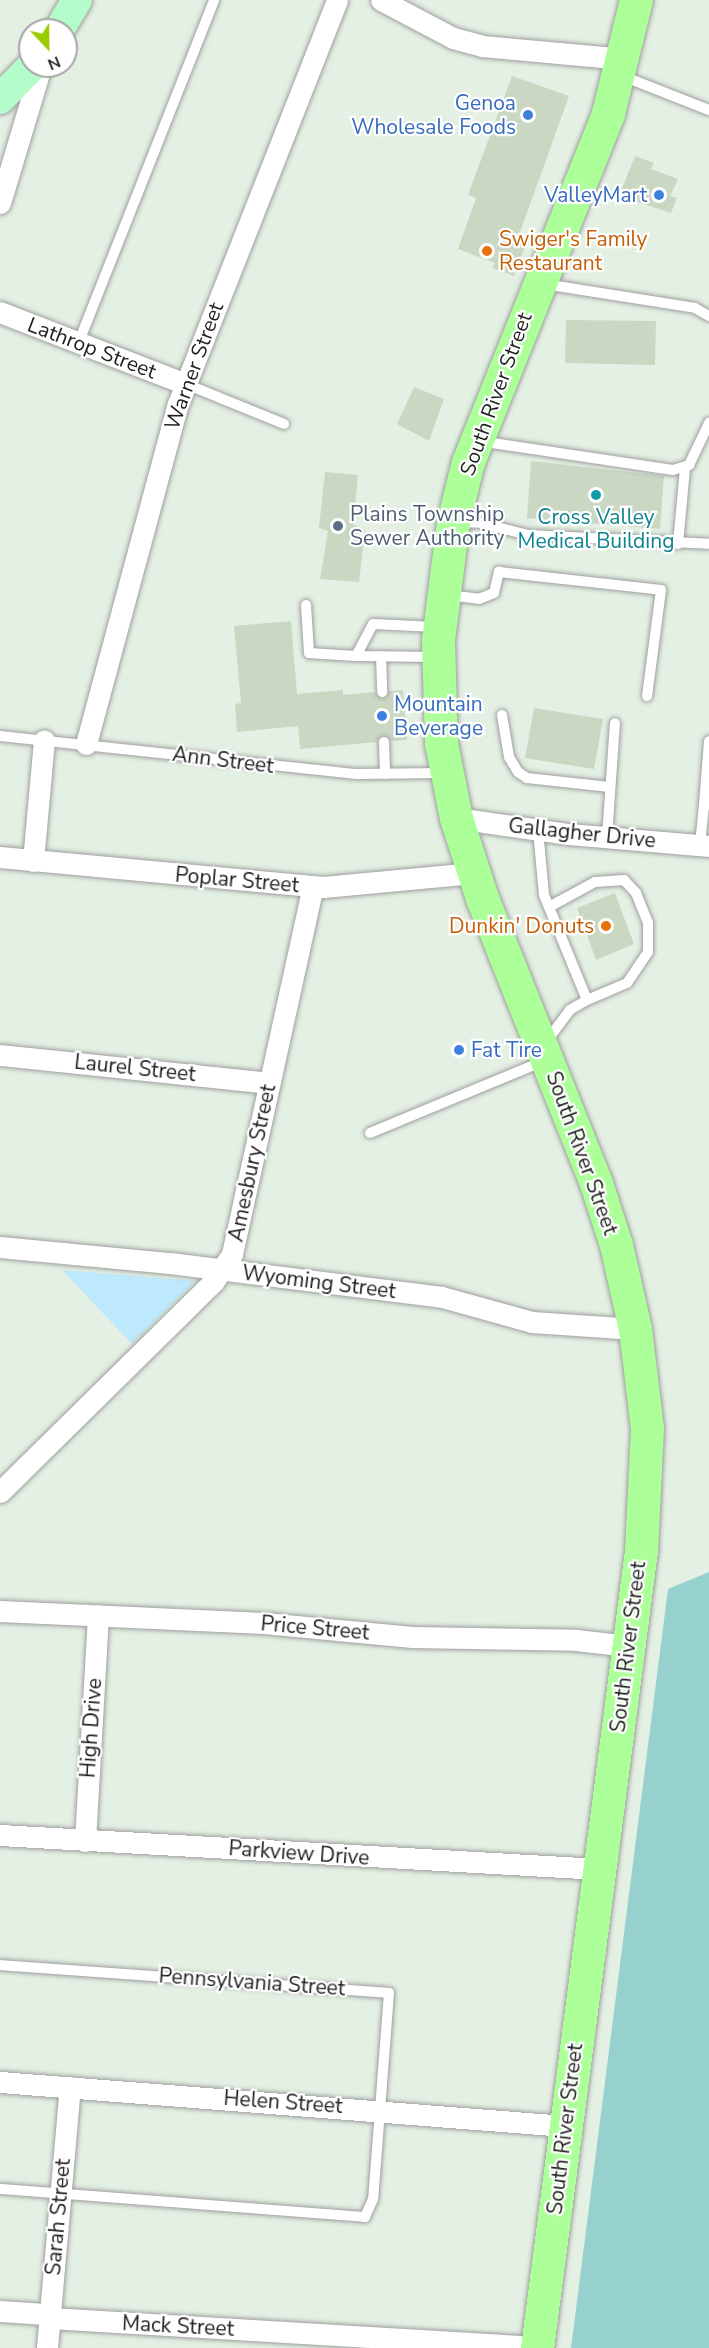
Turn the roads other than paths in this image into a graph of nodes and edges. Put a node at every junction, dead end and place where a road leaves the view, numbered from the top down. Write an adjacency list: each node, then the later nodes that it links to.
1 (77, 0): 6 (main road)
2 (214, 0): 16 (lane)
3 (337, 0): 17 (street, Warner Street)
4 (381, 0): 7 (street)
5 (636, 0): 7 (main road, South River Street)
6 (66, 18)
7 (621, 67): 11 (lane); 13 (main road, South River Street)
8 (20, 78): 10 (main road)
9 (37, 78): 12 (street)
10 (0, 99)
11 (709, 110)
12 (0, 203)
13 (537, 283): 15 (lane); 20 (main road, South River Street)
14 (0, 312): 16 (street, Lathrop Street)
15 (709, 316)
16 (78, 344): 17 (street, Lathrop Street)
17 (186, 384): 19 (lane, Lathrop Street); 38 (street, Warner Street)
18 (709, 423): 21 (lane)
19 (284, 424)
20 (476, 441): 21 (lane); 22 (main road, South River Street)
21 (685, 469): 23 (lane)
22 (453, 522): 23 (lane); 25 (main road, South River Street)
23 (678, 544): 24 (lane)
24 (709, 544)
25 (442, 594): 27 (main road, South River Street); 31 (lane)
26 (306, 605): 28 (lane)
27 (439, 642): 28 (lane); 29 (lane); 39 (main road, South River Street)
28 (356, 656): 29 (lane)
29 (381, 656): 30 (lane)
30 (382, 692)
31 (647, 696)
32 (502, 715): 41 (lane)
33 (615, 723): 41 (lane)
34 (0, 736): 35 (lane, Ann Street)
35 (44, 740): 38 (lane, Ann Street); 48 (street)
36 (709, 741): 42 (lane)
37 (384, 742): 40 (lane)
38 (86, 744): 40 (lane, Ann Street)
39 (446, 773): 40 (lane, Ann Street); 43 (main road, South River Street)
40 (385, 774)
41 (610, 787): 45 (lane)
42 (707, 805): 46 (lane)
43 (456, 818): 44 (street, Gallagher Drive); 49 (main road, South River Street)
44 (538, 830): 45 (street, Gallagher Drive); 51 (lane)
45 (607, 837): 46 (street, Gallagher Drive)
46 (705, 845)
47 (0, 857): 48 (street, Poplar Street)
48 (33, 861): 50 (street, Poplar Street)
49 (473, 873): 50 (street, Poplar Street); 53 (main road, South River Street)
50 (313, 887): 55 (street, Amesbury Street)
51 (549, 907): 52 (lane); 52 (lane)
52 (587, 1000): 53 (lane)
53 (545, 1054): 56 (lane); 59 (main road, South River Street)
54 (0, 1055): 55 (street, Laurel Street)
55 (270, 1083): 58 (street, Amesbury Street)
56 (370, 1133)
57 (0, 1247): 58 (street, Wyoming Street)
58 (222, 1270): 59 (street, Wyoming Street); 60 (street, Amesbury Street)
59 (635, 1329): 63 (main road, South River Street)
60 (0, 1492)
61 (0, 1611): 62 (street, Price Street)
62 (98, 1616): 63 (street, Price Street); 65 (street, High Drive)
63 (629, 1647): 66 (main road, South River Street)
64 (0, 1835): 65 (street, Parkview Drive)
65 (85, 1841): 66 (street, Parkview Drive)
66 (599, 1869): 71 (main road, South River Street)
67 (0, 1965): 70 (lane, Pennsylvania Street)
68 (0, 2082): 69 (street, Helen Street)
69 (70, 2087): 70 (street, Helen Street); 73 (street, Sarah Street)
70 (379, 2109): 71 (street, Helen Street); 73 (lane)
71 (566, 2126): 78 (main road, South River Street)
72 (0, 2189): 73 (lane)
73 (61, 2197): 75 (street, Sarah Street)
74 (0, 2311): 75 (street, Mack Street)
75 (50, 2318): 76 (street, Mack Street); 77 (street, Sarah Street)
76 (428, 2344): 78 (street, Mack Street)
77 (47, 2348)
78 (537, 2348)

